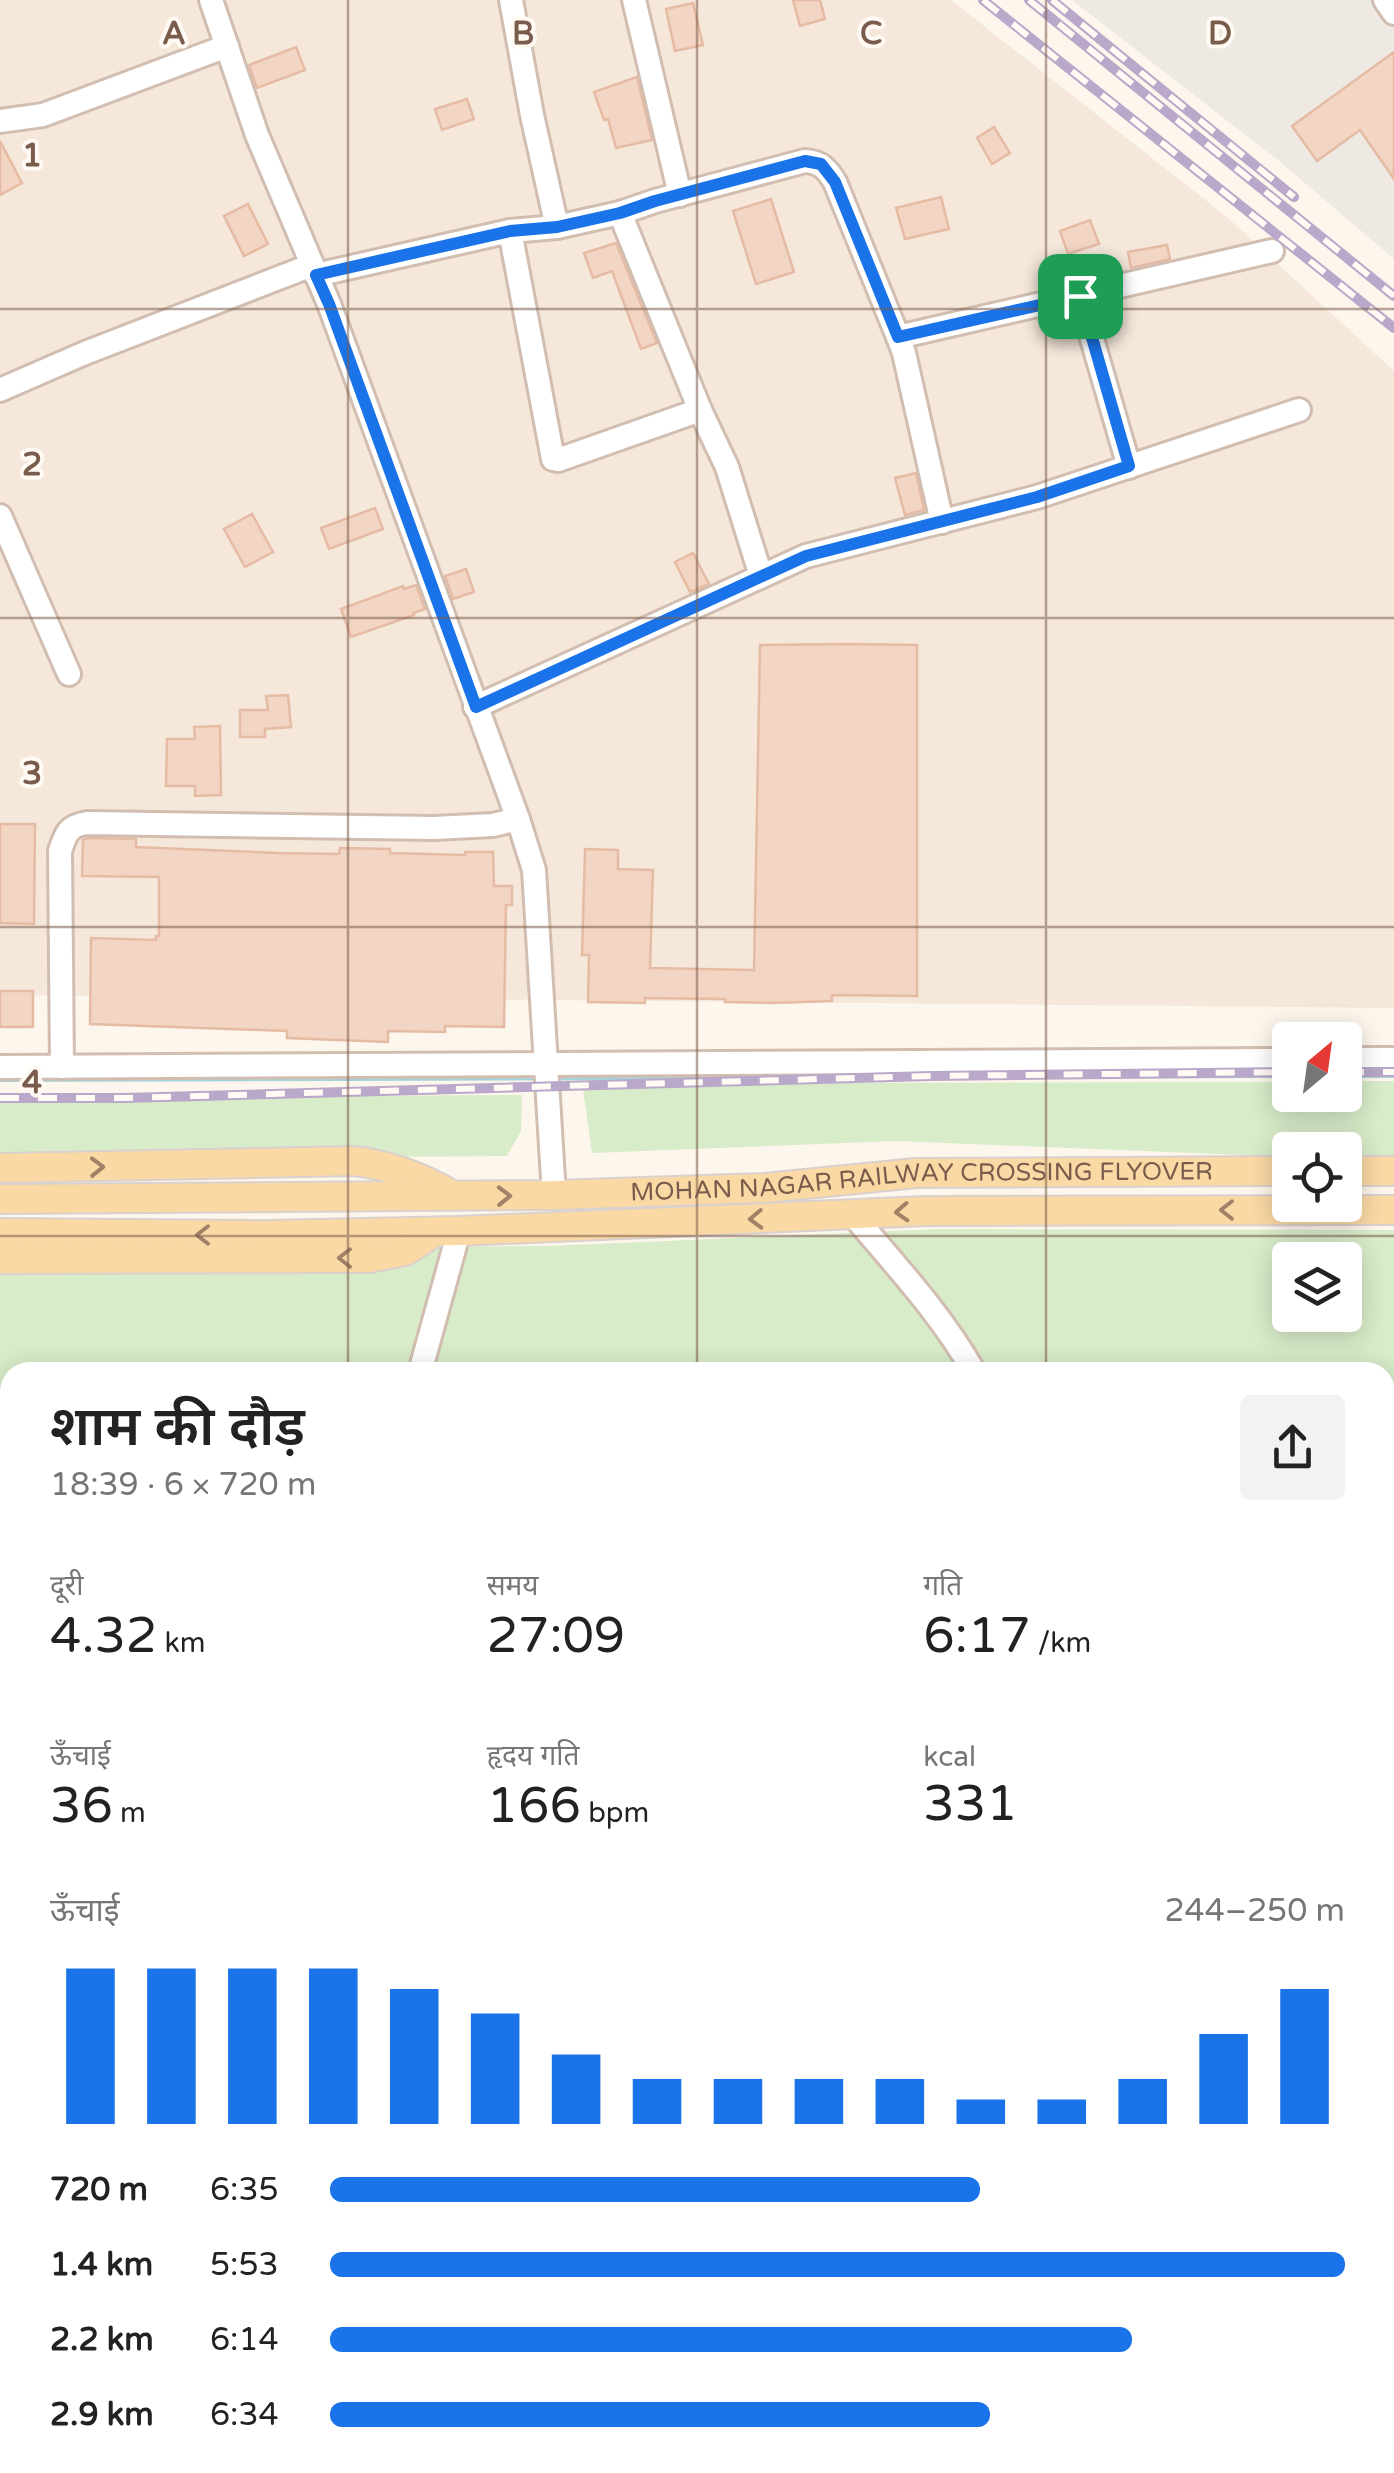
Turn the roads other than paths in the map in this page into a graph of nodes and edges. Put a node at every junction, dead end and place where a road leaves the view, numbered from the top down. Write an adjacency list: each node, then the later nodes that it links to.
1 (511, 0): 10 (street)
2 (634, 0): 8 (street)
3 (1385, 0): 5 (street)
4 (217, 1): 6 (street)
5 (1394, 13)
6 (227, 46): 7 (street); 13 (street)
7 (0, 120)
8 (680, 195): 9 (street); 15 (street)
9 (620, 213): 10 (street); 17 (street)
10 (557, 227): 11 (street)
11 (510, 231): 13 (street); 17 (street)
12 (1272, 251): 14 (street)
13 (314, 270): 16 (street); 24 (street)
14 (1080, 296): 15 (street); 19 (street)
15 (898, 337): 21 (street)
16 (0, 390)
17 (700, 410): 22 (street)
18 (1299, 410): 19 (street)
19 (1129, 466): 21 (street)
20 (0, 516): 23 (street)
21 (942, 522): 22 (street)
22 (761, 576): 24 (street)
23 (68, 674)
24 (476, 707): 25 (street)
25 (518, 819): 30 (street); 31 (street)
26 (1362, 1059): 27 (street)
27 (1394, 1059)
28 (1272, 1060): 31 (street)
29 (0, 1067): 30 (street)
30 (62, 1067): 31 (street)
31 (546, 1067): 36 (street)
32 (0, 1168): 37 (main road, one-way to 37)
33 (1272, 1171): 36 (main road, MOHAN NAGAR RAILWAY CROSSING FLYOVER)
34 (1362, 1171): 35 (main road)
35 (1394, 1171)
36 (554, 1195): 37 (main road, MOHAN NAGAR RAILWAY CROSSING FLYOVER, one-way to 36)
37 (454, 1196): 38 (main road, MOHAN NAGAR RAILWAY CROSSING FLYOVER)
38 (0, 1199)
39 (1394, 1210): 40 (main road, MOHAN NAGAR RAILWAY CROSSING FLYOVER, one-way to 40)
40 (853, 1215): 41 (main road, MOHAN NAGAR RAILWAY CROSSING FLYOVER, one-way to 41); 45 (street)
41 (448, 1231): 42 (main road, MOHAN NAGAR RAILWAY CROSSING FLYOVER, one-way to 42); 43 (main road, one-way to 43); 44 (street)
42 (0, 1233)
43 (0, 1259)
44 (422, 1362)
45 (968, 1362)

